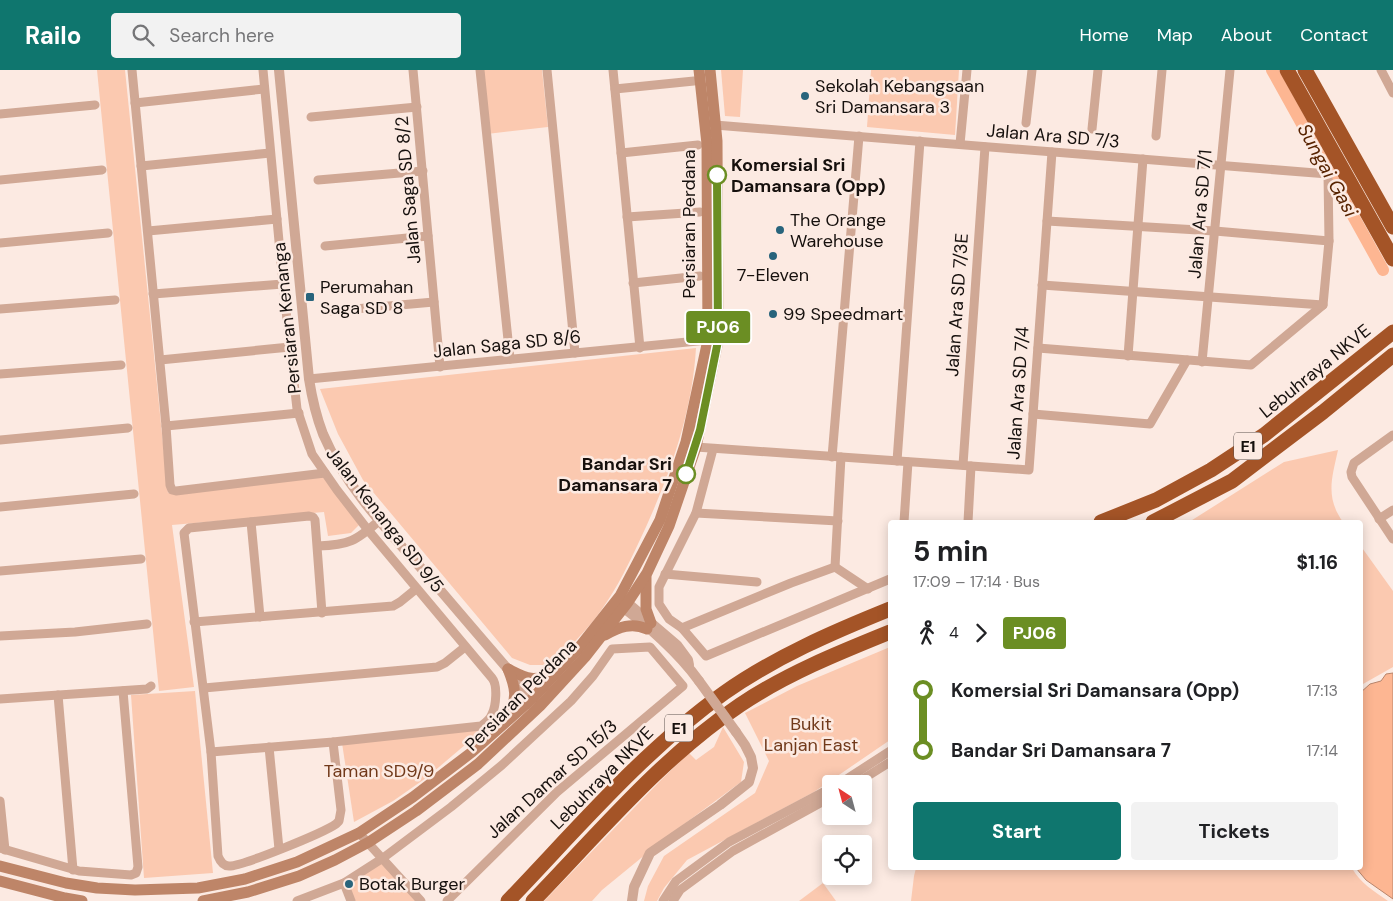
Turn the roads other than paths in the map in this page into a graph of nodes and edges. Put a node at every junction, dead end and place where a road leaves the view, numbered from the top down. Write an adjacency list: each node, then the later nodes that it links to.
1 (132, 70): 20 (street)
2 (263, 70): 17 (street, Jalan Kenanga SD 9/5)
3 (278, 70): 86 (street, Persiaran Kenanga)
4 (413, 70): 22 (street, Jalan Saga SD 8/2)
5 (480, 70): 79 (street)
6 (547, 70): 76 (street)
7 (613, 70): 18 (street)
8 (967, 70): 31 (street)
9 (1032, 70): 25 (street)
10 (1098, 70): 27 (street)
11 (1162, 70): 29 (street)
12 (1230, 70): 39 (street, Jalan Ara SD 7/1)
13 (1287, 70): 58 (highway)
14 (1304, 70): 50 (highway)
15 (1381, 70): 19 (street)
16 (700, 74): 18 (street); 26 (main road); 44 (main road, Persiaran Perdana)
17 (264, 89): 20 (street); 35 (street, Jalan Kenanga SD 9/5)
18 (615, 89): 36 (street)
19 (1393, 93)
20 (135, 102): 38 (street)
21 (95, 105): 23 (street)
22 (417, 107): 24 (street); 41 (street, Jalan Saga SD 8/2)
23 (0, 114)
24 (311, 117)
25 (1026, 123)
26 (716, 125): 28 (street, Jalan Ara SD 7/3); 44 (main road); 93 (main road, Persiaran Perdana)
27 (1092, 129)
28 (859, 136): 30 (street, Jalan Ara SD 7/3); 95 (street)
29 (1156, 136)
30 (920, 141): 31 (street, Jalan Ara SD 7/3); 96 (street)
31 (960, 144): 33 (street, Jalan Ara SD 7/3)
32 (698, 145): 36 (street)
33 (984, 147): 34 (street, Jalan Ara SD 7/3); 98 (street, Jalan Ara SD 7/3E)
34 (1052, 152): 37 (street, Jalan Ara SD 7/3); 48 (street, Jalan Ara SD 7/4)
35 (270, 153): 38 (street); 47 (street, Jalan Kenanga SD 9/5)
36 (621, 153): 46 (street)
37 (1143, 159): 39 (street, Jalan Ara SD 7/3); 49 (street)
38 (141, 166): 51 (street)
39 (1221, 166): 52 (street, Jalan Ara SD 7/1); 55 (street, Jalan Ara SD 7/3)
40 (102, 170): 42 (street)
41 (422, 172): 43 (street); 54 (street, Jalan Saga SD 8/2)
42 (0, 180)
43 (318, 180)
44 (707, 184): 72 (main road, Persiaran Perdana)
45 (700, 212): 46 (street)
46 (627, 217): 61 (street)
47 (277, 219): 51 (street); 60 (street, Jalan Kenanga SD 9/5)
48 (1047, 221): 49 (street); 62 (street, Jalan Ara SD 7/4)
49 (1138, 226): 52 (street); 63 (street)
50 (1393, 227)
51 (148, 231): 64 (street)
52 (1215, 231): 55 (street); 65 (street, Jalan Ara SD 7/1)
53 (108, 233): 56 (street)
54 (428, 236): 57 (street); 67 (street, Jalan Saga SD 8/2)
55 (1329, 241): 68 (street)
56 (0, 243)
57 (324, 246)
58 (1393, 259)
59 (700, 276): 61 (street)
60 (283, 284): 64 (street); 73 (street, Jalan Kenanga SD 9/5)
61 (634, 284): 74 (street)
62 (1042, 285): 63 (street); 75 (street, Jalan Ara SD 7/4)
63 (1133, 292): 65 (street); 77 (street)
64 (154, 294): 80 (street)
65 (1208, 298): 68 (street); 82 (street, Jalan Ara SD 7/1)
66 (115, 300): 69 (street)
67 (434, 302): 70 (street); 84 (street, Jalan Saga SD 8/2)
68 (1323, 305): 82 (street)
69 (0, 309)
70 (332, 311)
71 (1393, 332): 108 (highway, Lebuhraya NKVE / E1)
72 (708, 340): 74 (street, Jalan Saga SD 8/6); 124 (main road, Persiaran Perdana)
73 (290, 347): 80 (street); 87 (street, Jalan Kenanga SD 9/5)
74 (640, 348): 76 (street, Jalan Saga SD 8/6)
75 (1038, 348): 77 (street); 88 (street, Jalan Ara SD 7/4)
76 (576, 353): 79 (street, Jalan Saga SD 8/6)
77 (1128, 356): 81 (street)
78 (1390, 357): 109 (highway, Lebuhraya NKVE / E1)
79 (510, 359): 84 (street, Jalan Saga SD 8/6)
80 (160, 360): 89 (street)
81 (1187, 360): 82 (street); 88 (street)
82 (1202, 362)
83 (121, 365): 85 (street)
84 (440, 367): 86 (street, Jalan Saga SD 8/6)
85 (0, 374)
86 (309, 379): 105 (street, Persiaran Kenanga)
87 (299, 413): 89 (street); 99 (street, Jalan Kenanga SD 9/5)
88 (1033, 414): 98 (street, Jalan Ara SD 7/4)
89 (166, 426): 99 (street)
90 (128, 428): 92 (street)
91 (1393, 435): 104 (street)
92 (0, 440)
93 (696, 447): 94 (street, Jalan Ara SD 7/4); 118 (main road, Persiaran Perdana)
94 (713, 449): 95 (street, Jalan Ara SD 7/4); 103 (street)
95 (837, 457): 96 (street, Jalan Ara SD 7/4); 110 (street)
96 (897, 461): 97 (street, Jalan Ara SD 7/4)
97 (908, 462): 98 (street, Jalan Ara SD 7/4); 106 (street)
98 (967, 466): 107 (street, Jalan Ara SD 7/3E)
99 (325, 473): 112 (street, Jalan Kenanga SD 9/5)
100 (134, 494): 101 (street)
101 (0, 506)
102 (1393, 510): 104 (street)
103 (696, 513): 110 (street); 119 (street)
104 (1379, 519): 113 (street)
105 (380, 520): 112 (street); 137 (street, Persiaran Kenanga)
106 (904, 520)
107 (968, 520)
108 (1106, 520)
109 (1157, 520)
110 (838, 521): 116 (street)
111 (251, 522): 114 (street); 127 (street); 128 (street)
112 (368, 530): 114 (street); 123 (street, Jalan Kenanga SD 9/5)
113 (1393, 539)
114 (318, 546): 126 (street)
115 (141, 559): 117 (street)
116 (835, 567): 122 (street); 131 (street)
117 (0, 571)
118 (647, 573): 124 (main road, Persiaran Perdana); 130 (main road)
119 (665, 574): 121 (street); 131 (street)
120 (888, 580): 122 (street)
121 (757, 582)
122 (868, 588): 131 (street)
123 (416, 589): 126 (street); 135 (street, Jalan Kenanga SD 9/5)
124 (622, 602): 130 (street); 134 (main road, Persiaran Perdana); 136 (main road, Persiaran Perdana)
125 (888, 610): 176 (highway, Lebuhraya NKVE / E1)
126 (322, 612): 127 (street)
127 (260, 617): 128 (street)
128 (194, 622): 139 (street)
129 (147, 624): 133 (street)
130 (649, 626): 134 (main road); 178 (street, bridge)
131 (682, 628)
132 (888, 633): 177 (highway, Lebuhraya NKVE / E1)
133 (0, 636)
134 (601, 638): 141 (main road, Persiaran Perdana)
135 (465, 647): 139 (street); 147 (street, Jalan Kenanga SD 9/5)
136 (561, 667): 137 (main road); 143 (main road, Persiaran Perdana)
137 (508, 669): 143 (street, Persiaran Kenanga); 146 (main road)
138 (151, 686): 140 (street)
139 (204, 688): 149 (street)
140 (123, 691): 142 (street); 164 (street)
141 (555, 691): 143 (street); 145 (main road, Persiaran Perdana)
142 (58, 695): 144 (street); 164 (street)
143 (533, 698): 145 (street); 146 (main road, Persiaran Perdana)
144 (0, 699)
145 (524, 721): 159 (main road, Persiaran Perdana)
146 (504, 724): 158 (main road, Persiaran Perdana)
147 (333, 742): 148 (street); 161 (street)
148 (269, 747): 149 (street); 161 (street)
149 (211, 752): 161 (street)
150 (888, 752): 152 (street)
151 (888, 763): 153 (street)
152 (853, 775)
153 (869, 775)
154 (822, 794): 157 (street)
155 (0, 801): 160 (street)
156 (822, 802): 157 (street)
157 (795, 812): 179 (street); 180 (street)
158 (359, 832): 159 (street); 165 (main road, Persiaran Perdana)
159 (368, 842): 162 (street); 168 (main road, Persiaran Perdana)
160 (2, 849): 164 (street)
161 (279, 850)
162 (383, 858): 167 (street); 174 (street); 175 (street, Jalan Damar SD 15/3)
163 (0, 866): 165 (main road, Persiaran Perdana)
164 (73, 870)
165 (246, 879): 168 (main road)
166 (0, 881): 169 (main road)
167 (344, 883): 172 (street); 173 (street)
168 (248, 892): 171 (main road, Persiaran Perdana)
169 (65, 900): 170 (main road)
170 (82, 901)
171 (203, 901)
172 (297, 901)
173 (351, 901)
174 (421, 901)
175 (447, 901)
176 (508, 901)
177 (533, 901)
178 (632, 901)
179 (663, 901)
180 (673, 901)

